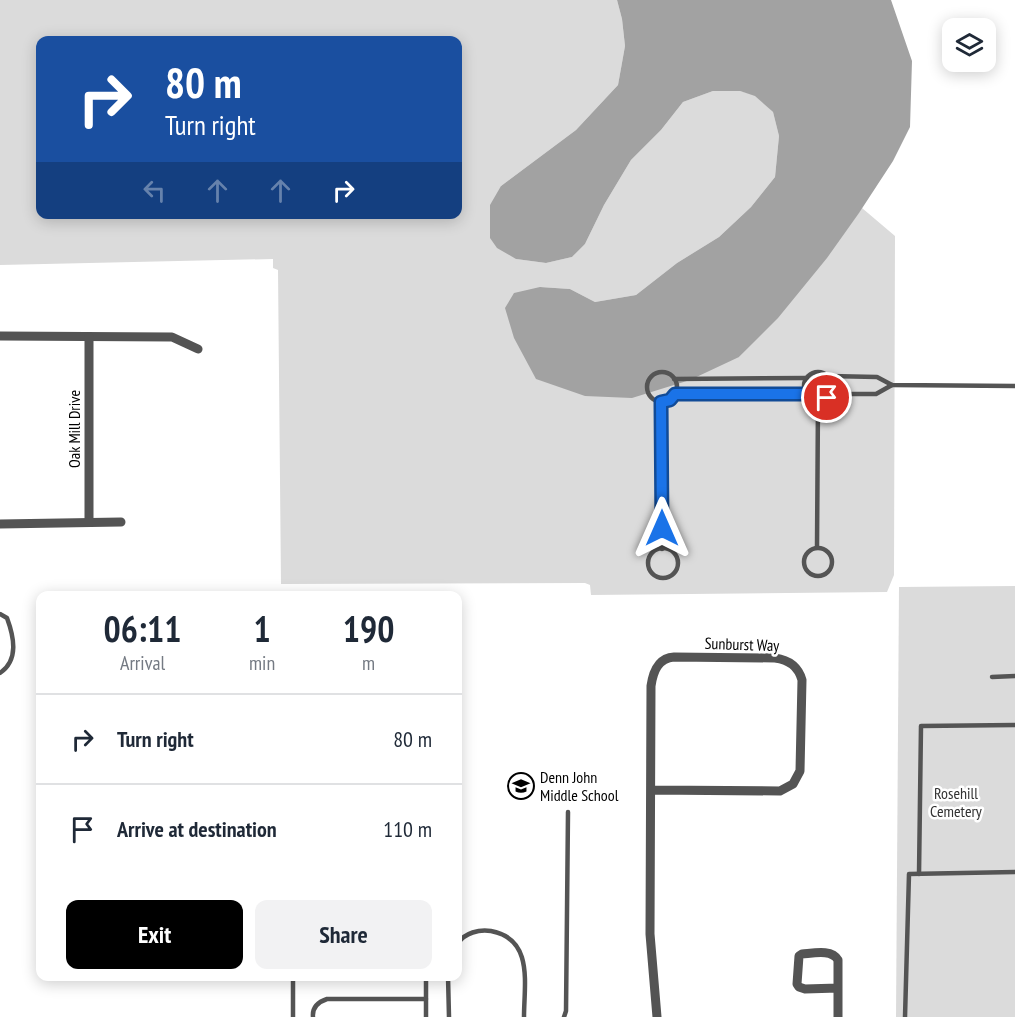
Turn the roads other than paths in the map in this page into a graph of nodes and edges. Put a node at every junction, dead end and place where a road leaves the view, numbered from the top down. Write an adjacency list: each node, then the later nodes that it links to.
1 (0, 336): 2 (street)
2 (88, 337): 3 (street); 14 (street, Oak Mill Drive)
3 (198, 349)
4 (829, 376): 5 (lane); 7 (lane); 11 (lane)
5 (807, 378): 6 (lane); 10 (lane)
6 (674, 379): 9 (lane); 13 (lane)
7 (892, 385): 8 (lane); 11 (lane)
8 (1015, 386)
9 (675, 394): 10 (lane); 13 (lane)
10 (806, 394): 12 (lane)
11 (830, 394): 12 (lane)
12 (818, 400): 17 (lane)
13 (661, 402): 18 (lane)
14 (89, 522): 15 (street); 16 (street)
15 (121, 522)
16 (0, 524)
17 (818, 547): 17 (lane)
18 (662, 549): 18 (lane)
19 (0, 614): 20 (lane)
20 (0, 673)
21 (992, 676): 22 (lane)
22 (1015, 676)
23 (1015, 725): 27 (lane)
24 (652, 790): 24 (street, Sunburst Way); 40 (street, Sunburst Way)
25 (568, 812): 39 (lane)
26 (1015, 872): 27 (lane)
27 (919, 874): 42 (lane)
28 (462, 938): 38 (lane)
29 (293, 981): 34 (lane)
30 (426, 981): 33 (lane)
31 (448, 981): 37 (lane)
32 (838, 988): 32 (street); 41 (street)
33 (426, 999): 35 (lane); 36 (lane)
34 (293, 1017)
35 (314, 1017)
36 (426, 1017)
37 (448, 1017)
38 (524, 1017)
39 (564, 1017)
40 (657, 1017)
41 (838, 1017)
42 (905, 1017)

